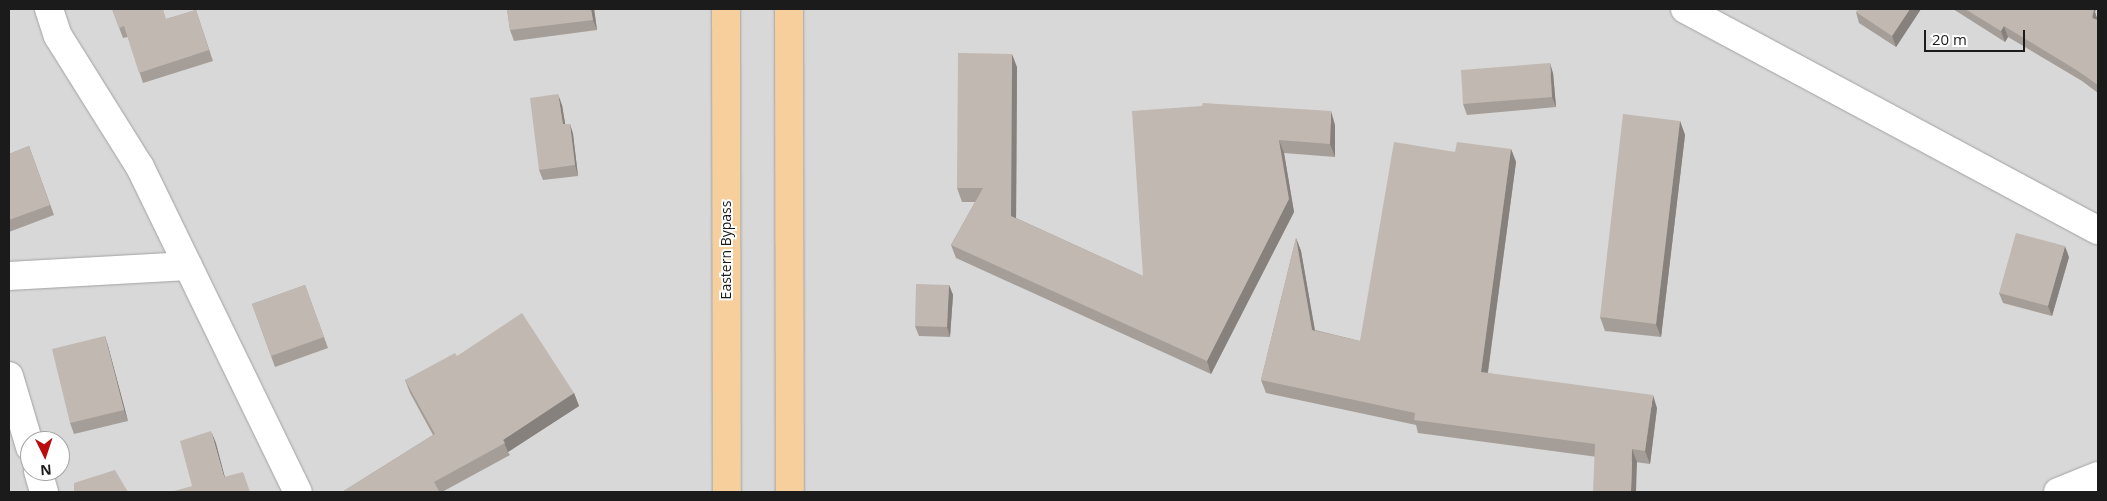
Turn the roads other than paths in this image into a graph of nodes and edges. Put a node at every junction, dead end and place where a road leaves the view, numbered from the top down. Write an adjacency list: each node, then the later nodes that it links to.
1 (49, 9): 6 (street)
2 (726, 9): 12 (main road, Eastern Bypass)
3 (790, 9): 13 (main road)
4 (1685, 9): 5 (street)
5 (2098, 230)
6 (188, 266): 7 (street); 11 (street)
7 (9, 276)
8 (9, 376): 9 (street)
9 (25, 431)
10 (2098, 476): 14 (street)
11 (298, 492)
12 (727, 492)
13 (790, 492)
14 (2058, 492)

